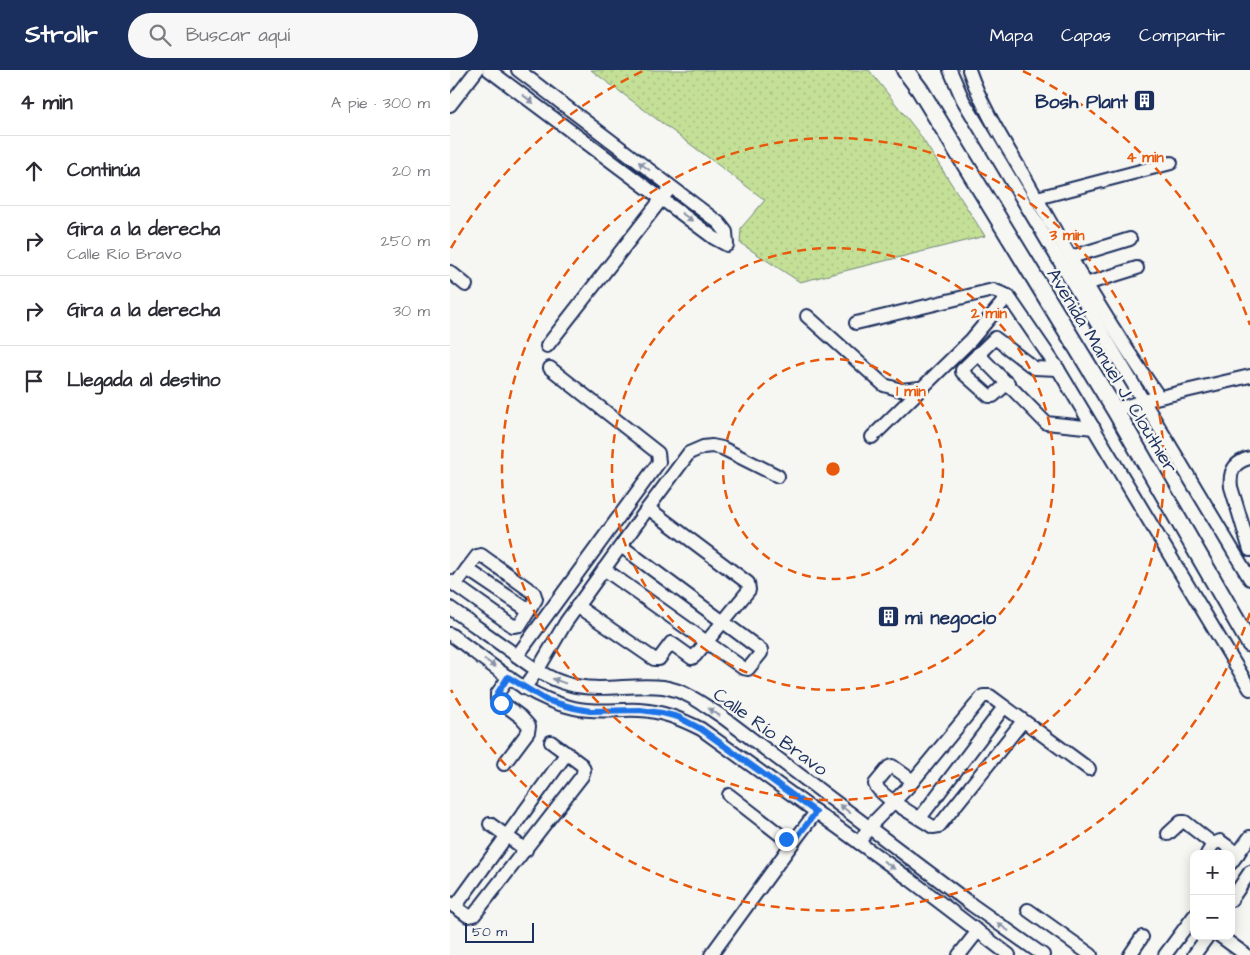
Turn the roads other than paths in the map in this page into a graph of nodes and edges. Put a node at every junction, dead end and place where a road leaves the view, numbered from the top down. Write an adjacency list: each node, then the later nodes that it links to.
1 (477, 70): 7 (street)
2 (489, 70): 11 (street, one-way to 11)
3 (518, 70): 9 (street, one-way to 3)
4 (905, 70): 30 (main road, Avenida Manuel J. Clouthier)
5 (950, 70): 29 (street)
6 (969, 70): 10 (street)
7 (450, 105)
8 (1170, 163): 10 (street)
9 (670, 186): 11 (street); 11 (street, one-way to 9)
10 (1036, 198): 13 (street)
11 (662, 200): 21 (street)
12 (1130, 239): 13 (street)
13 (1071, 257): 16 (street)
14 (1137, 268): 16 (street)
15 (450, 272): 17 (street)
16 (1086, 284): 28 (street)
17 (466, 285)
18 (1008, 296): 20 (street); 24 (street); 27 (street)
19 (807, 316): 27 (street)
20 (856, 323)
21 (547, 346)
22 (978, 354): 24 (street); 26 (street); 26 (street)
23 (550, 368): 49 (street)
24 (1058, 369): 31 (street)
25 (1250, 376): 28 (street)
26 (1008, 383): 31 (street)
27 (920, 388): 32 (street)
28 (1159, 397): 29 (street)
29 (1143, 402): 30 (street); 40 (street)
30 (1115, 410): 48 (main road, Avenida Manuel J. Clouthier)
31 (1094, 428): 54 (street)
32 (872, 437)
33 (1250, 458): 37 (street)
34 (778, 476): 35 (street)
35 (648, 508): 36 (street); 45 (street)
36 (620, 546): 39 (street); 45 (street)
37 (1250, 550)
38 (467, 568): 41 (street); 44 (street); 44 (street)
39 (604, 569): 42 (street); 47 (street)
40 (1250, 579)
41 (452, 583): 44 (street)
42 (577, 606): 47 (street); 50 (street)
43 (450, 608): 49 (street, Calle Río Bravo)
44 (528, 610)
45 (723, 621): 47 (street); 47 (street)
46 (450, 634): 51 (street, Calle Río Bravo, one-way to 51)
47 (706, 643)
48 (1250, 644)
49 (517, 656): 50 (street, Calle Río Bravo)
50 (537, 671): 52 (street, Calle Río Bravo, one-way to 50); 53 (street)
51 (508, 677): 53 (street, Calle Río Bravo); 60 (street)
52 (582, 687): 56 (street); 68 (street, Calle Río Bravo, one-way to 52)
53 (524, 688): 56 (street, Calle Río Bravo)
54 (1250, 689)
55 (1004, 707): 57 (street); 62 (street); 66 (street)
56 (574, 708): 65 (street, Calle Río Bravo)
57 (1023, 721): 61 (street); 66 (street)
58 (551, 742): 59 (street)
59 (567, 753): 70 (street); 74 (street)
60 (504, 764)
61 (1089, 769)
62 (913, 781): 64 (street); 64 (street)
63 (729, 795): 72 (street)
64 (894, 802): 66 (street); 68 (street)
65 (816, 812): 71 (street, Calle Río Bravo); 72 (street)
66 (920, 818)
67 (490, 824): 70 (street)
68 (869, 827): 71 (street); 76 (street, Calle Río Bravo)
69 (1168, 834): 73 (street)
70 (507, 836): 74 (street); 80 (street)
71 (859, 843): 78 (street, Calle Río Bravo, one-way to 78)
72 (792, 844): 87 (street)
73 (1210, 849): 75 (street)
74 (526, 850): 80 (street)
75 (1243, 850)
76 (918, 865): 78 (street); 90 (street, Calle Río Bravo, one-way to 76)
77 (1250, 872): 79 (street)
78 (908, 878): 83 (street, Calle Río Bravo)
79 (1234, 895)
80 (452, 905)
81 (1028, 910): 91 (street)
82 (1190, 921): 93 (street)
83 (978, 931): 88 (street); 89 (street, Calle Río Bravo)
84 (1142, 937): 92 (street)
85 (1205, 940): 94 (street)
86 (1225, 940): 95 (street)
87 (711, 955)
88 (958, 955)
89 (1009, 955)
90 (1043, 955)
91 (1091, 955)
92 (1130, 955)
93 (1165, 955)
94 (1194, 955)
95 (1246, 955)

